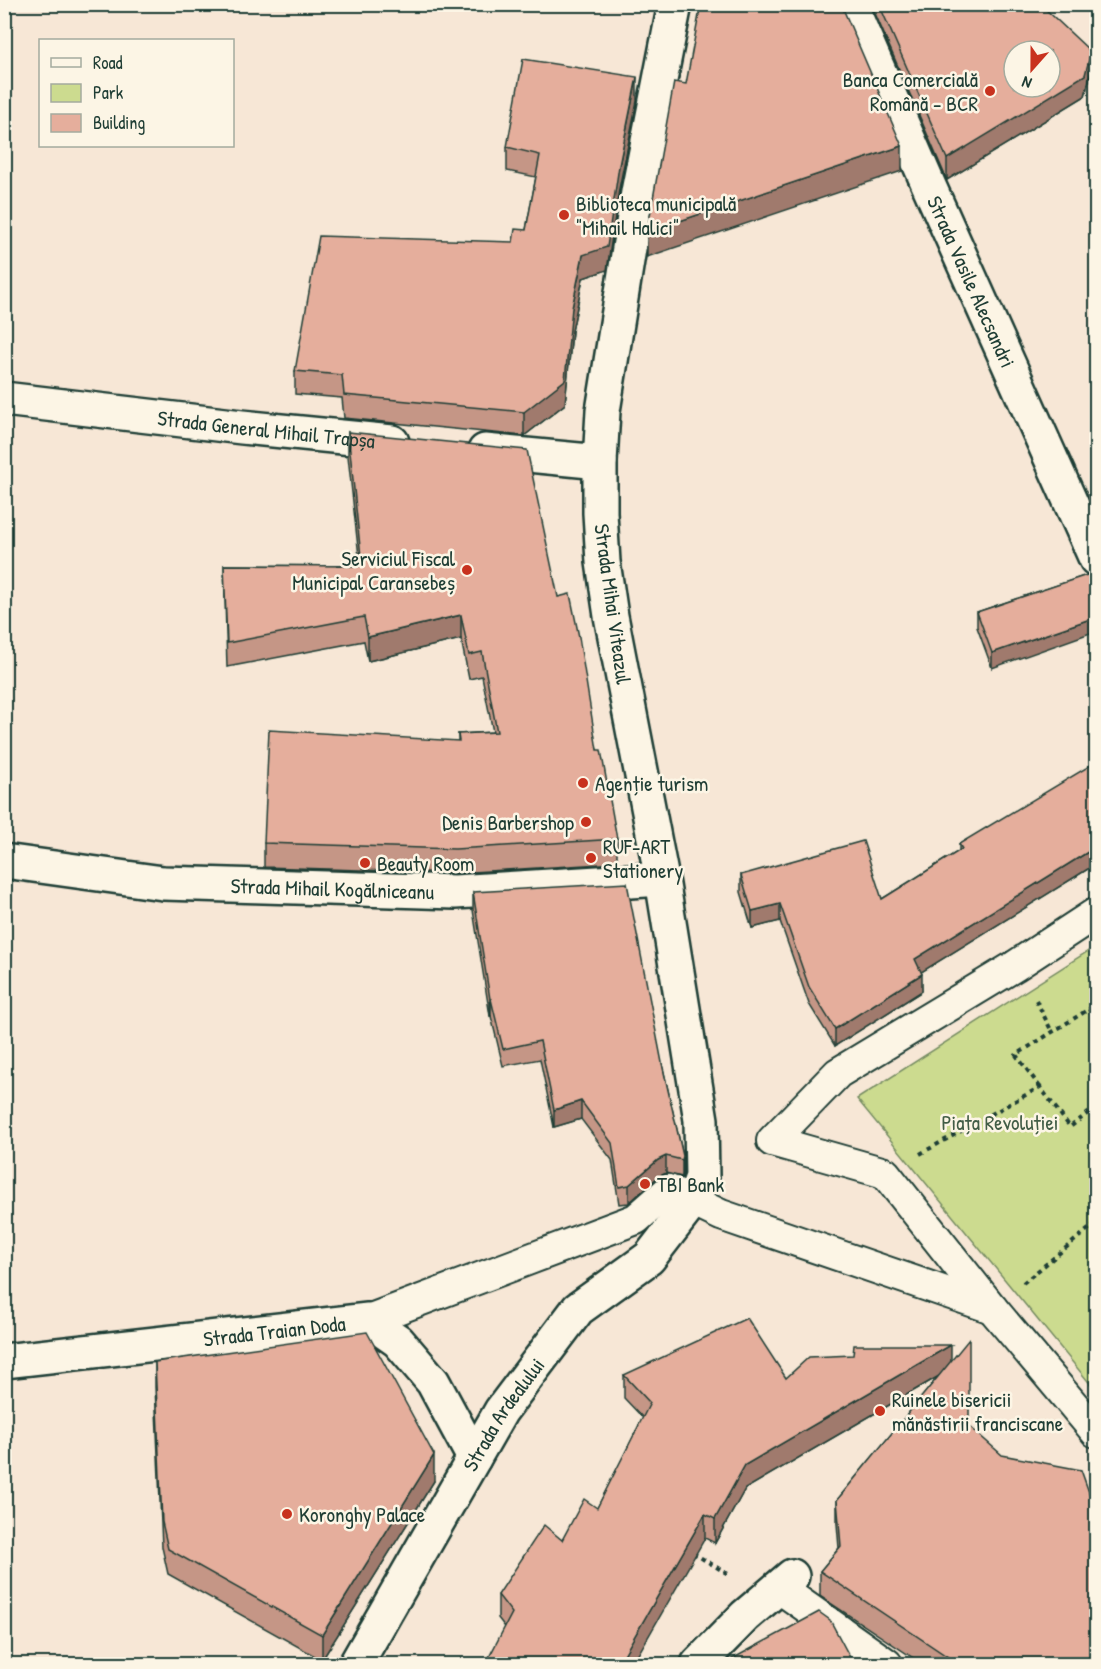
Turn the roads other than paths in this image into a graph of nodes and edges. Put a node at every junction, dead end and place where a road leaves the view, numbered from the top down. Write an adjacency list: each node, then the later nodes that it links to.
1 (675, 4): 6 (main road, Strada Mihai Viteazul)
2 (850, 4): 7 (main road, Strada Vasile Alecsandri)
3 (4, 399): 4 (main road, Strada General Mihail Trapșa)
4 (421, 444)
5 (457, 448): 6 (main road)
6 (600, 462): 9 (main road, Strada Mihai Viteazul)
7 (1096, 559)
8 (4, 861): 9 (main road, Strada Mihail Kogălniceanu)
9 (662, 879): 11 (main road, Strada Mihai Viteazul)
10 (1096, 913): 12 (street)
11 (693, 1201): 12 (street); 13 (street); 16 (main road, Strada Ardealului)
12 (992, 1308): 15 (street)
13 (368, 1320): 14 (main road, Strada Traian Doda); 16 (main road, Strada Traian Doda)
14 (4, 1361)
15 (1096, 1432)
16 (474, 1458): 18 (main road, Strada Ardealului)
17 (779, 1587): 19 (main road); 20 (street)
18 (356, 1665)
19 (698, 1665)
20 (887, 1665)

